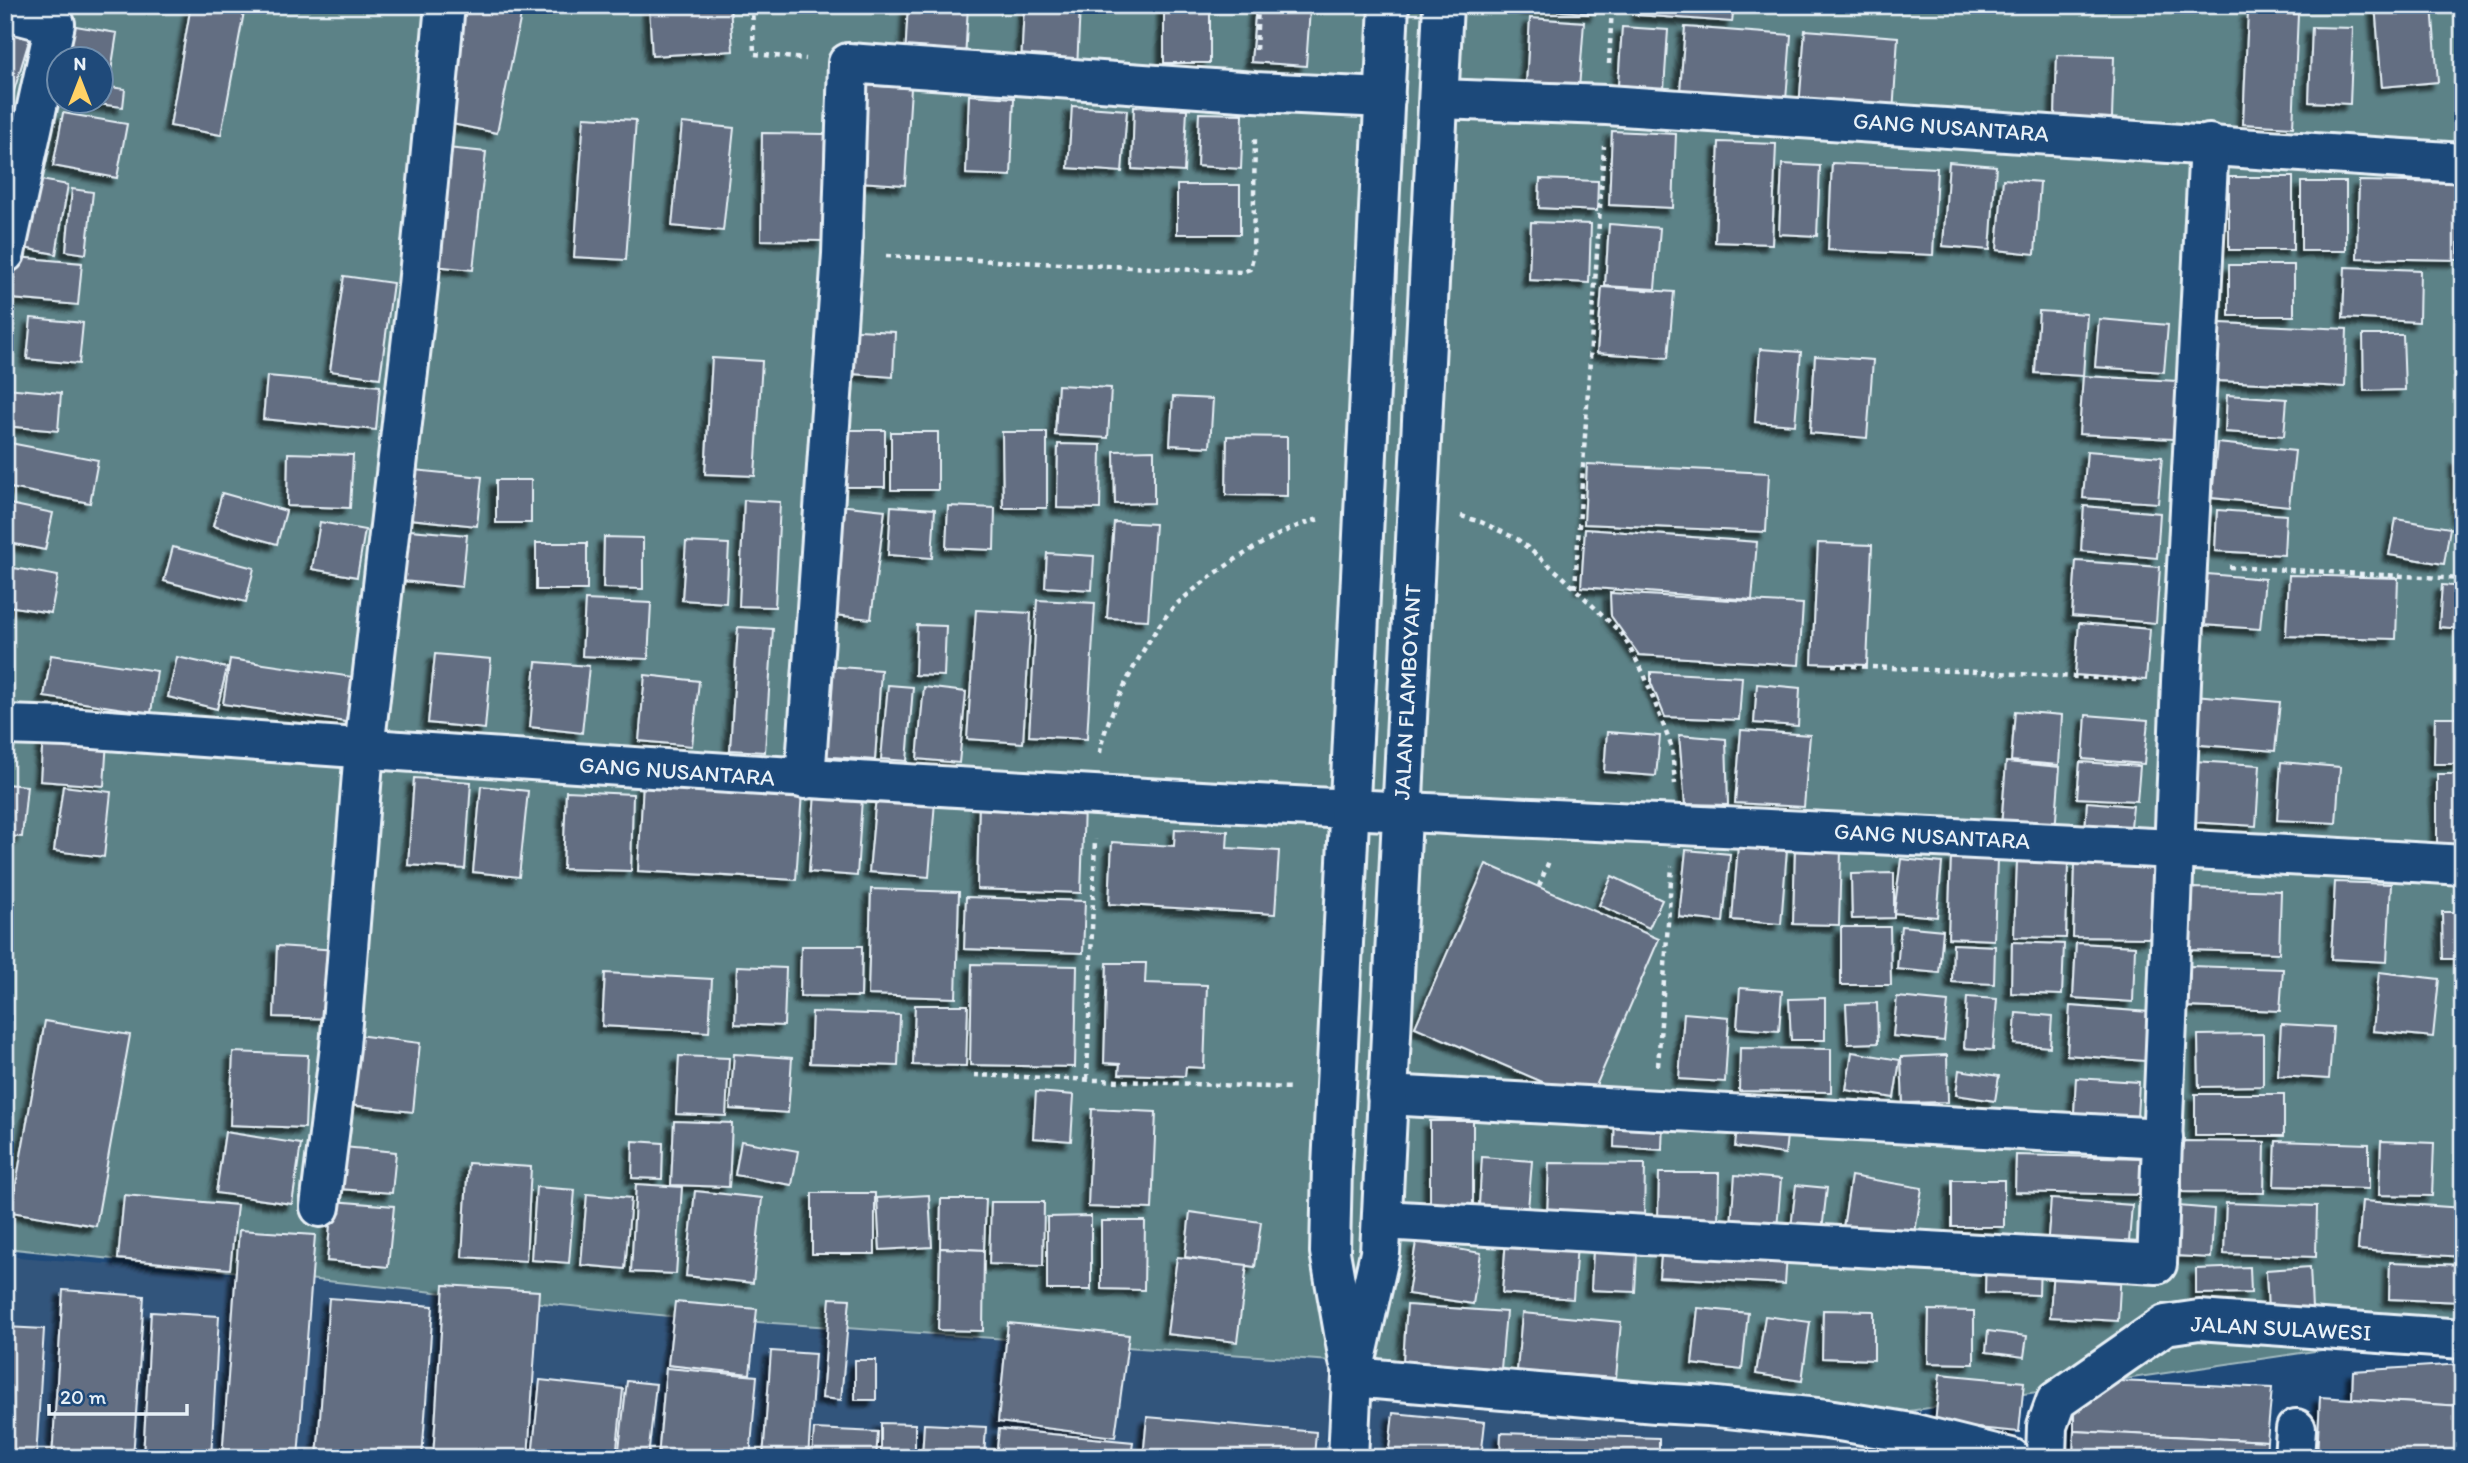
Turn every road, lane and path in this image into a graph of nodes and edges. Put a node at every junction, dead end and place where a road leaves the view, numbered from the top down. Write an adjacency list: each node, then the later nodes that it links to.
1 (445, 5): 26 (street)
2 (752, 5): 8 (path)
3 (1258, 5): 9 (path)
4 (1389, 5): 10 (street, JALAN FLAMBOYANT)
5 (1443, 5): 11 (street, JALAN FLAMBOYANT)
6 (1612, 5): 12 (path)
7 (5, 11): 15 (street)
8 (848, 63): 9 (street); 16 (street)
9 (1255, 92): 10 (street); 16 (path)
10 (1385, 98): 17 (street, JALAN FLAMBOYANT)
11 (1439, 99): 12 (street, GANG NUSANTARA); 18 (street, JALAN FLAMBOYANT)
12 (1607, 104): 13 (street, GANG NUSANTARA); 22 (path)
13 (2209, 144): 14 (street, GANG NUSANTARA); 20 (street)
14 (2463, 163)
15 (5, 253)
16 (842, 254): 27 (street)
17 (1371, 383): 18 (street); 28 (street, JALAN FLAMBOYANT)
18 (1424, 385): 29 (street, JALAN FLAMBOYANT)
19 (1456, 515): 22 (path)
20 (2186, 565): 21 (path); 24 (street)
21 (2463, 579)
22 (1575, 589): 30 (path)
23 (1832, 665): 24 (path)
24 (2181, 682): 31 (street)
25 (5, 725): 26 (street, GANG NUSANTARA)
26 (364, 749): 27 (street, GANG NUSANTARA); 40 (street)
27 (805, 779): 28 (street, GANG NUSANTARA)
28 (1349, 808): 29 (street, GANG NUSANTARA); 38 (street, JALAN FLAMBOYANT)
29 (1411, 812): 30 (street, GANG NUSANTARA); 35 (street, JALAN FLAMBOYANT)
30 (1675, 824): 31 (street, GANG NUSANTARA); 36 (path)
31 (2174, 847): 32 (street, GANG NUSANTARA); 37 (street)
32 (2463, 864)
33 (974, 1075): 34 (path)
34 (1301, 1088)
35 (1387, 1095): 36 (street); 39 (street, JALAN FLAMBOYANT)
36 (1656, 1109): 37 (street)
37 (2163, 1138): 41 (street)
38 (1332, 1167): 39 (street); 43 (street, JALAN FLAMBOYANT)
39 (1384, 1170): 41 (street, JALAN FLAMBOYANT)
40 (320, 1207)
41 (1382, 1220): 43 (street, JALAN FLAMBOYANT)
42 (2463, 1339): 46 (street, JALAN SULAWESI)
43 (1352, 1377): 44 (street, JALAN FLAMBOYANT); 45 (street)
44 (1348, 1458)
45 (2011, 1458)
46 (2046, 1458)

